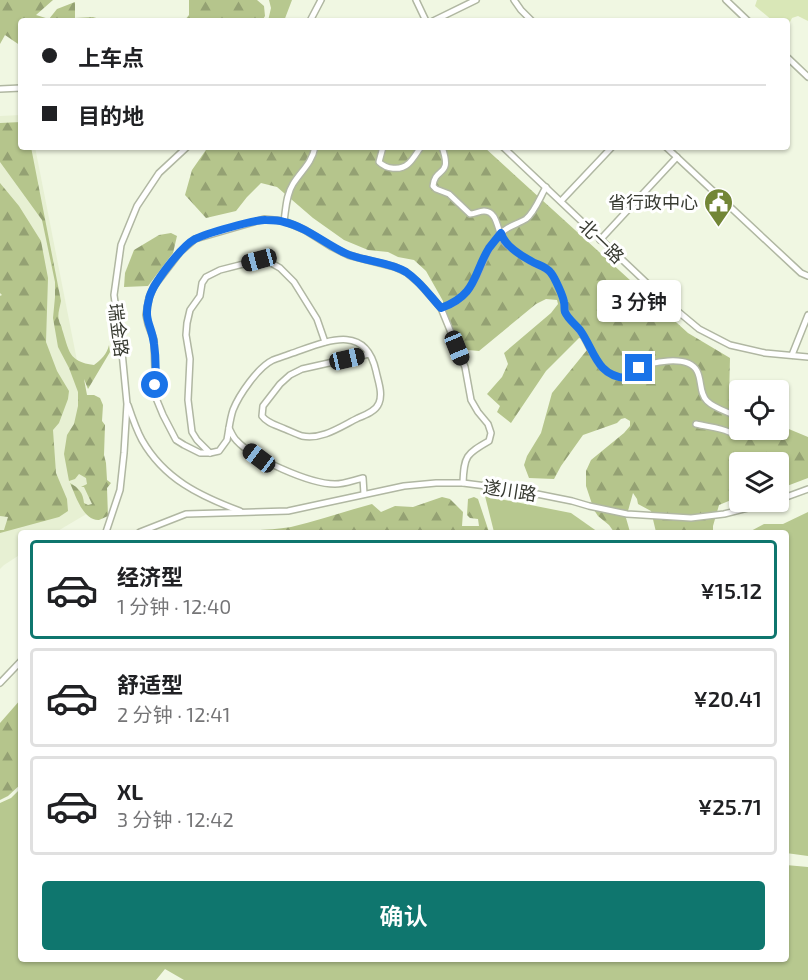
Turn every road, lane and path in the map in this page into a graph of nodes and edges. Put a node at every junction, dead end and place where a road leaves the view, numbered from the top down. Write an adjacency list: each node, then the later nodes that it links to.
1 (416, 0): 7 (street)
2 (476, 0): 8 (street)
3 (514, 0): 9 (street)
4 (726, 0): 10 (street)
5 (321, 2): 6 (street)
6 (312, 18)
7 (425, 18)
8 (439, 18)
9 (529, 18)
10 (745, 18)
11 (790, 60): 12 (street)
12 (808, 77)
13 (18, 88): 14 (street)
14 (0, 89)
15 (184, 150): 36 (street, 瑞金路)
16 (314, 150): 26 (street)
17 (382, 150): 18 (street)
18 (419, 150)
19 (443, 150): 27 (street)
20 (506, 150): 24 (street, 北一路)
21 (609, 150): 25 (street)
22 (669, 150): 23 (street)
23 (677, 157): 28 (street); 29 (street)
24 (546, 187): 25 (street, 北一路); 27 (street)
25 (561, 201): 28 (street, 北一路)
26 (284, 222): 30 (street); 41 (street)
27 (501, 233): 30 (street); 37 (street)
28 (600, 240): 34 (street, 北一路)
29 (808, 276)
30 (441, 308): 42 (street)
31 (808, 315): 34 (street)
32 (325, 342): 33 (street); 39 (street); 41 (street)
33 (369, 354): 33 (street)
34 (792, 355): 35 (street, 北一路)
35 (808, 357)
36 (127, 404): 46 (street, 遂川路); 48 (street, 瑞金路)
37 (729, 413)
38 (696, 424): 40 (street)
39 (229, 428): 41 (street); 44 (street)
40 (729, 432)
41 (210, 453)
42 (463, 483): 44 (street, 遂川路); 47 (street, 遂川路)
43 (808, 489): 45 (street, 遂川路)
44 (364, 494): 46 (street, 遂川路)
45 (789, 496)
46 (242, 512): 49 (street, 遂川路)
47 (732, 512)
48 (107, 530)
49 (145, 530)
50 (18, 664): 51 (street)
51 (0, 683)

